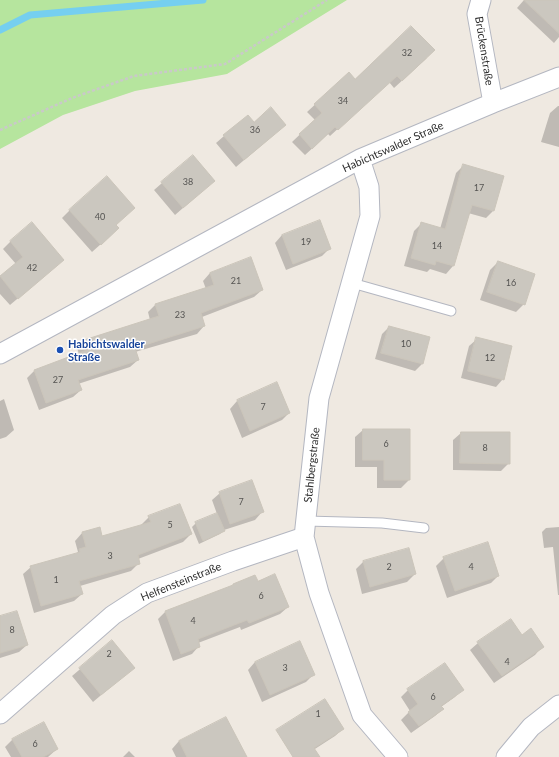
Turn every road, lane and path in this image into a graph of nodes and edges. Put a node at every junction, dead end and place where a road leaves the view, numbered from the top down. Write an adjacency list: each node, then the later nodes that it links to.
1 (327, 0): 5 (path)
2 (481, 0): 4 (street, Brückenstraße)
3 (559, 77): 4 (street, Habichtswalder Straße)
4 (493, 103): 6 (street, Habichtswalder Straße)
5 (0, 130)
6 (360, 159): 7 (street, Stahlbergstraße); 9 (street, Habichtswalder Straße)
7 (352, 283): 8 (lane); 11 (street, Stahlbergstraße)
8 (451, 311)
9 (0, 354)
10 (424, 528): 11 (lane)
11 (305, 529): 13 (street, Helfensteinstraße); 14 (street, Stahlbergstraße)
12 (559, 705): 15 (street)
13 (0, 714)
14 (398, 757)
15 (506, 757)

